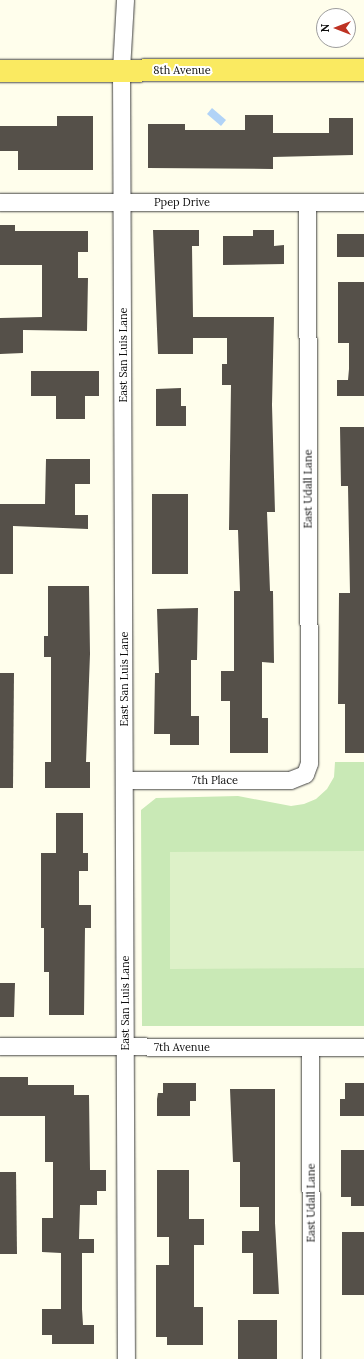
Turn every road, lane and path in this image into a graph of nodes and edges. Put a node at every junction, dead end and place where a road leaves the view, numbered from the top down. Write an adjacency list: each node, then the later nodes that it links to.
1 (125, 0): 2 (street, East San Luis Lane)
2 (121, 70): 3 (main road, 8th Avenue); 4 (main road, 8th Avenue); 6 (street, East San Luis Lane)
3 (364, 70)
4 (0, 71)
5 (0, 202): 6 (street, Ppep Drive)
6 (122, 202): 7 (street, Ppep Drive); 10 (street, East San Luis Lane)
7 (307, 202): 8 (street, Ppep Drive); 9 (street, East Udall Lane)
8 (364, 202)
9 (305, 774): 10 (street, 7th Place)
10 (125, 780): 12 (street, East San Luis Lane)
11 (0, 1046): 12 (street, 7th Avenue)
12 (125, 1047): 13 (street, 7th Avenue); 15 (street, East San Luis Lane)
13 (310, 1047): 14 (street, 7th Avenue); 16 (street, East Udall Lane)
14 (364, 1047)
15 (126, 1359)
16 (311, 1359)

